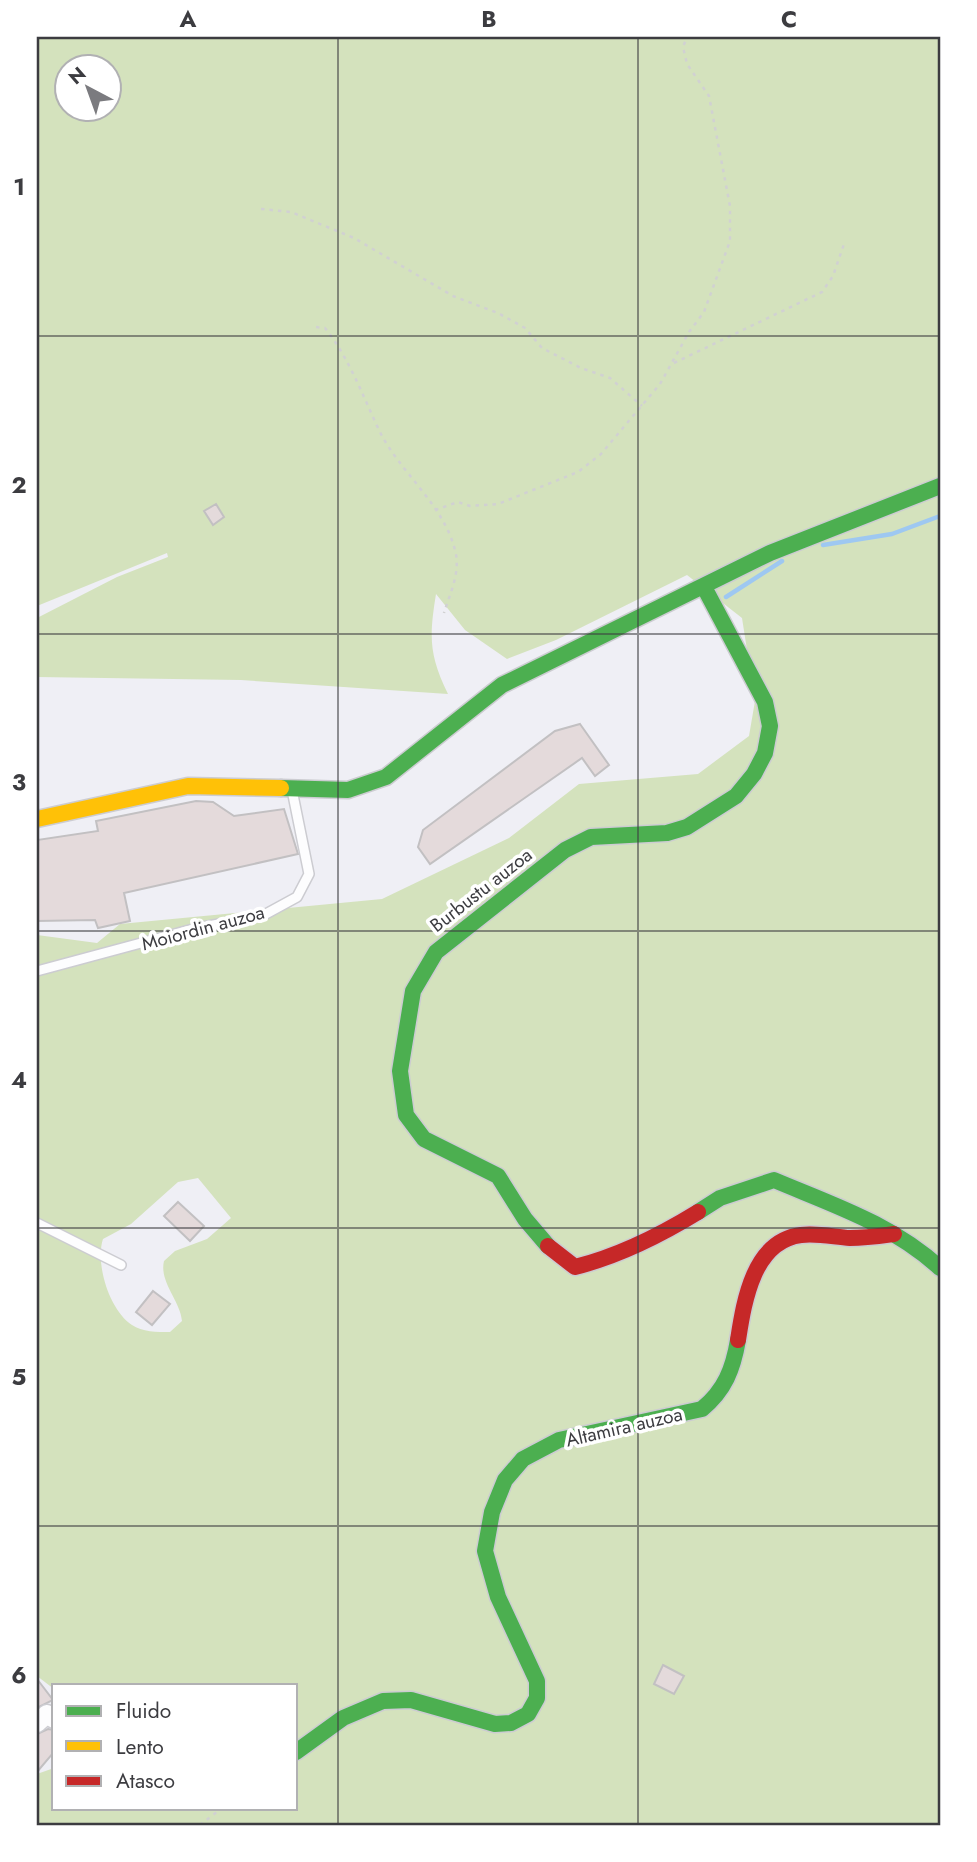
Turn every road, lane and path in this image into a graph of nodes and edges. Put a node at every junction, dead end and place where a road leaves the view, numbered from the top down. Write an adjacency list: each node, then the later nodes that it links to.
1 (688, 37): 5 (path)
2 (261, 209): 6 (path)
3 (844, 244): 5 (path)
4 (316, 327): 8 (path)
5 (674, 363): 6 (path)
6 (642, 406): 8 (path)
7 (940, 486): 9 (street)
8 (435, 510): 10 (path)
9 (704, 587): 11 (street); 15 (street, Burbustu auzoa)
10 (444, 613)
11 (291, 788): 12 (street); 13 (lane, Moiordin auzoa)
12 (37, 819)
13 (37, 971)
14 (37, 1223): 16 (lane)
15 (895, 1234): 17 (street, Burbustu auzoa); 20 (street, Altamira auzoa)
16 (121, 1265)
17 (940, 1268)
18 (52, 1718): 19 (street)
19 (37, 1723)
20 (298, 1751)
21 (219, 1810): 22 (path)
22 (200, 1825)

